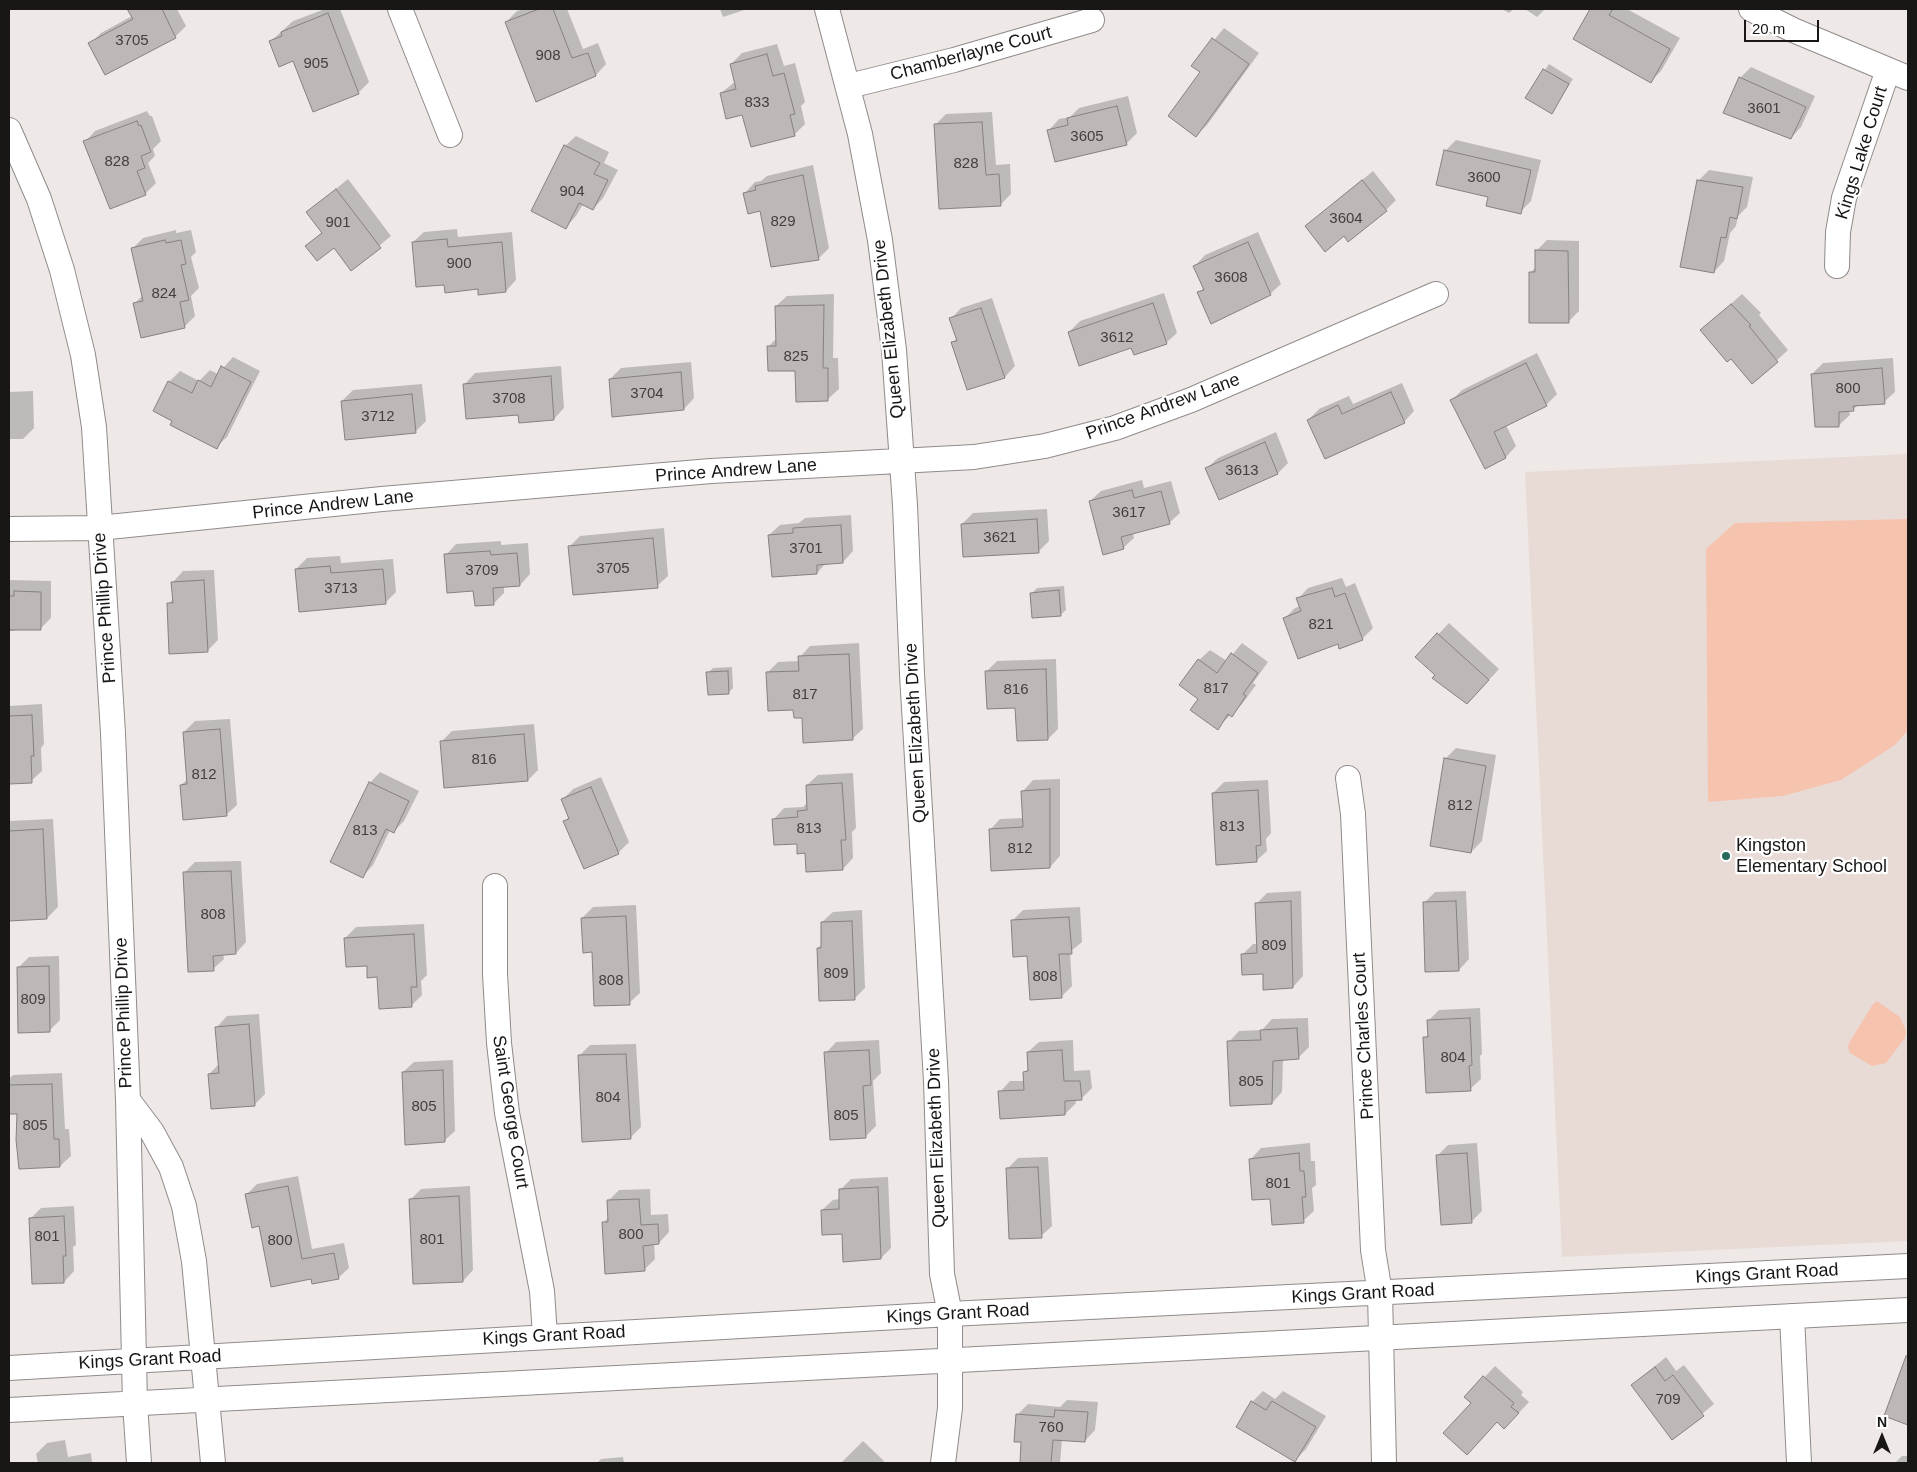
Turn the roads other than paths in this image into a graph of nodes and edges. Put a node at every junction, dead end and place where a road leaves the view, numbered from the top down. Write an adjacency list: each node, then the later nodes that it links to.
1 (400, 9): 8 (street)
2 (827, 9): 6 (street, Queen Elizabeth Drive)
3 (1751, 9): 5 (street)
4 (1092, 20): 6 (street, Chamberlayne Court)
5 (1898, 74): 9 (street, Kings Lake Court)
6 (849, 86): 11 (street, Queen Elizabeth Drive)
7 (9, 130): 12 (street, Prince Phillip Drive)
8 (450, 135)
9 (1837, 266)
10 (1436, 294): 11 (street, Prince Andrew Lane)
11 (902, 462): 12 (street, Prince Andrew Lane); 20 (street, Queen Elizabeth Drive)
12 (99, 528): 13 (street, Prince Andrew Lane); 16 (street, Prince Phillip Drive)
13 (9, 529)
14 (1348, 778): 18 (street, Prince Charles Court)
15 (495, 886): 22 (street, Saint George Court)
16 (128, 1100): 24 (street, Prince Phillip Drive); 25 (street, Prince Phillip Drive)
17 (1908, 1266): 18 (street, Kings Grant Road)
18 (1380, 1293): 20 (street, Kings Grant Road); 23 (street, Prince Charles Court)
19 (1908, 1310): 21 (street)
20 (950, 1314): 22 (street, Kings Grant Road); 26 (street, Queen Elizabeth Drive)
21 (1792, 1316): 23 (street); 35 (street)
22 (545, 1336): 24 (street, Kings Grant Road)
23 (1381, 1338): 26 (street); 34 (street, Prince Charles Court)
24 (204, 1356): 25 (street, Kings Grant Road); 28 (street, Prince Phillip Drive)
25 (135, 1360): 27 (street, Kings Grant Road); 29 (street, Prince Phillip Drive)
26 (951, 1361): 28 (street); 33 (street, Queen Elizabeth Drive)
27 (9, 1368)
28 (208, 1399): 29 (street); 32 (street, Prince Phillip Drive)
29 (135, 1403): 30 (street); 31 (street, Prince Phillip Drive)
30 (9, 1410)
31 (139, 1463)
32 (213, 1463)
33 (944, 1463)
34 (1384, 1463)
35 (1799, 1463)

